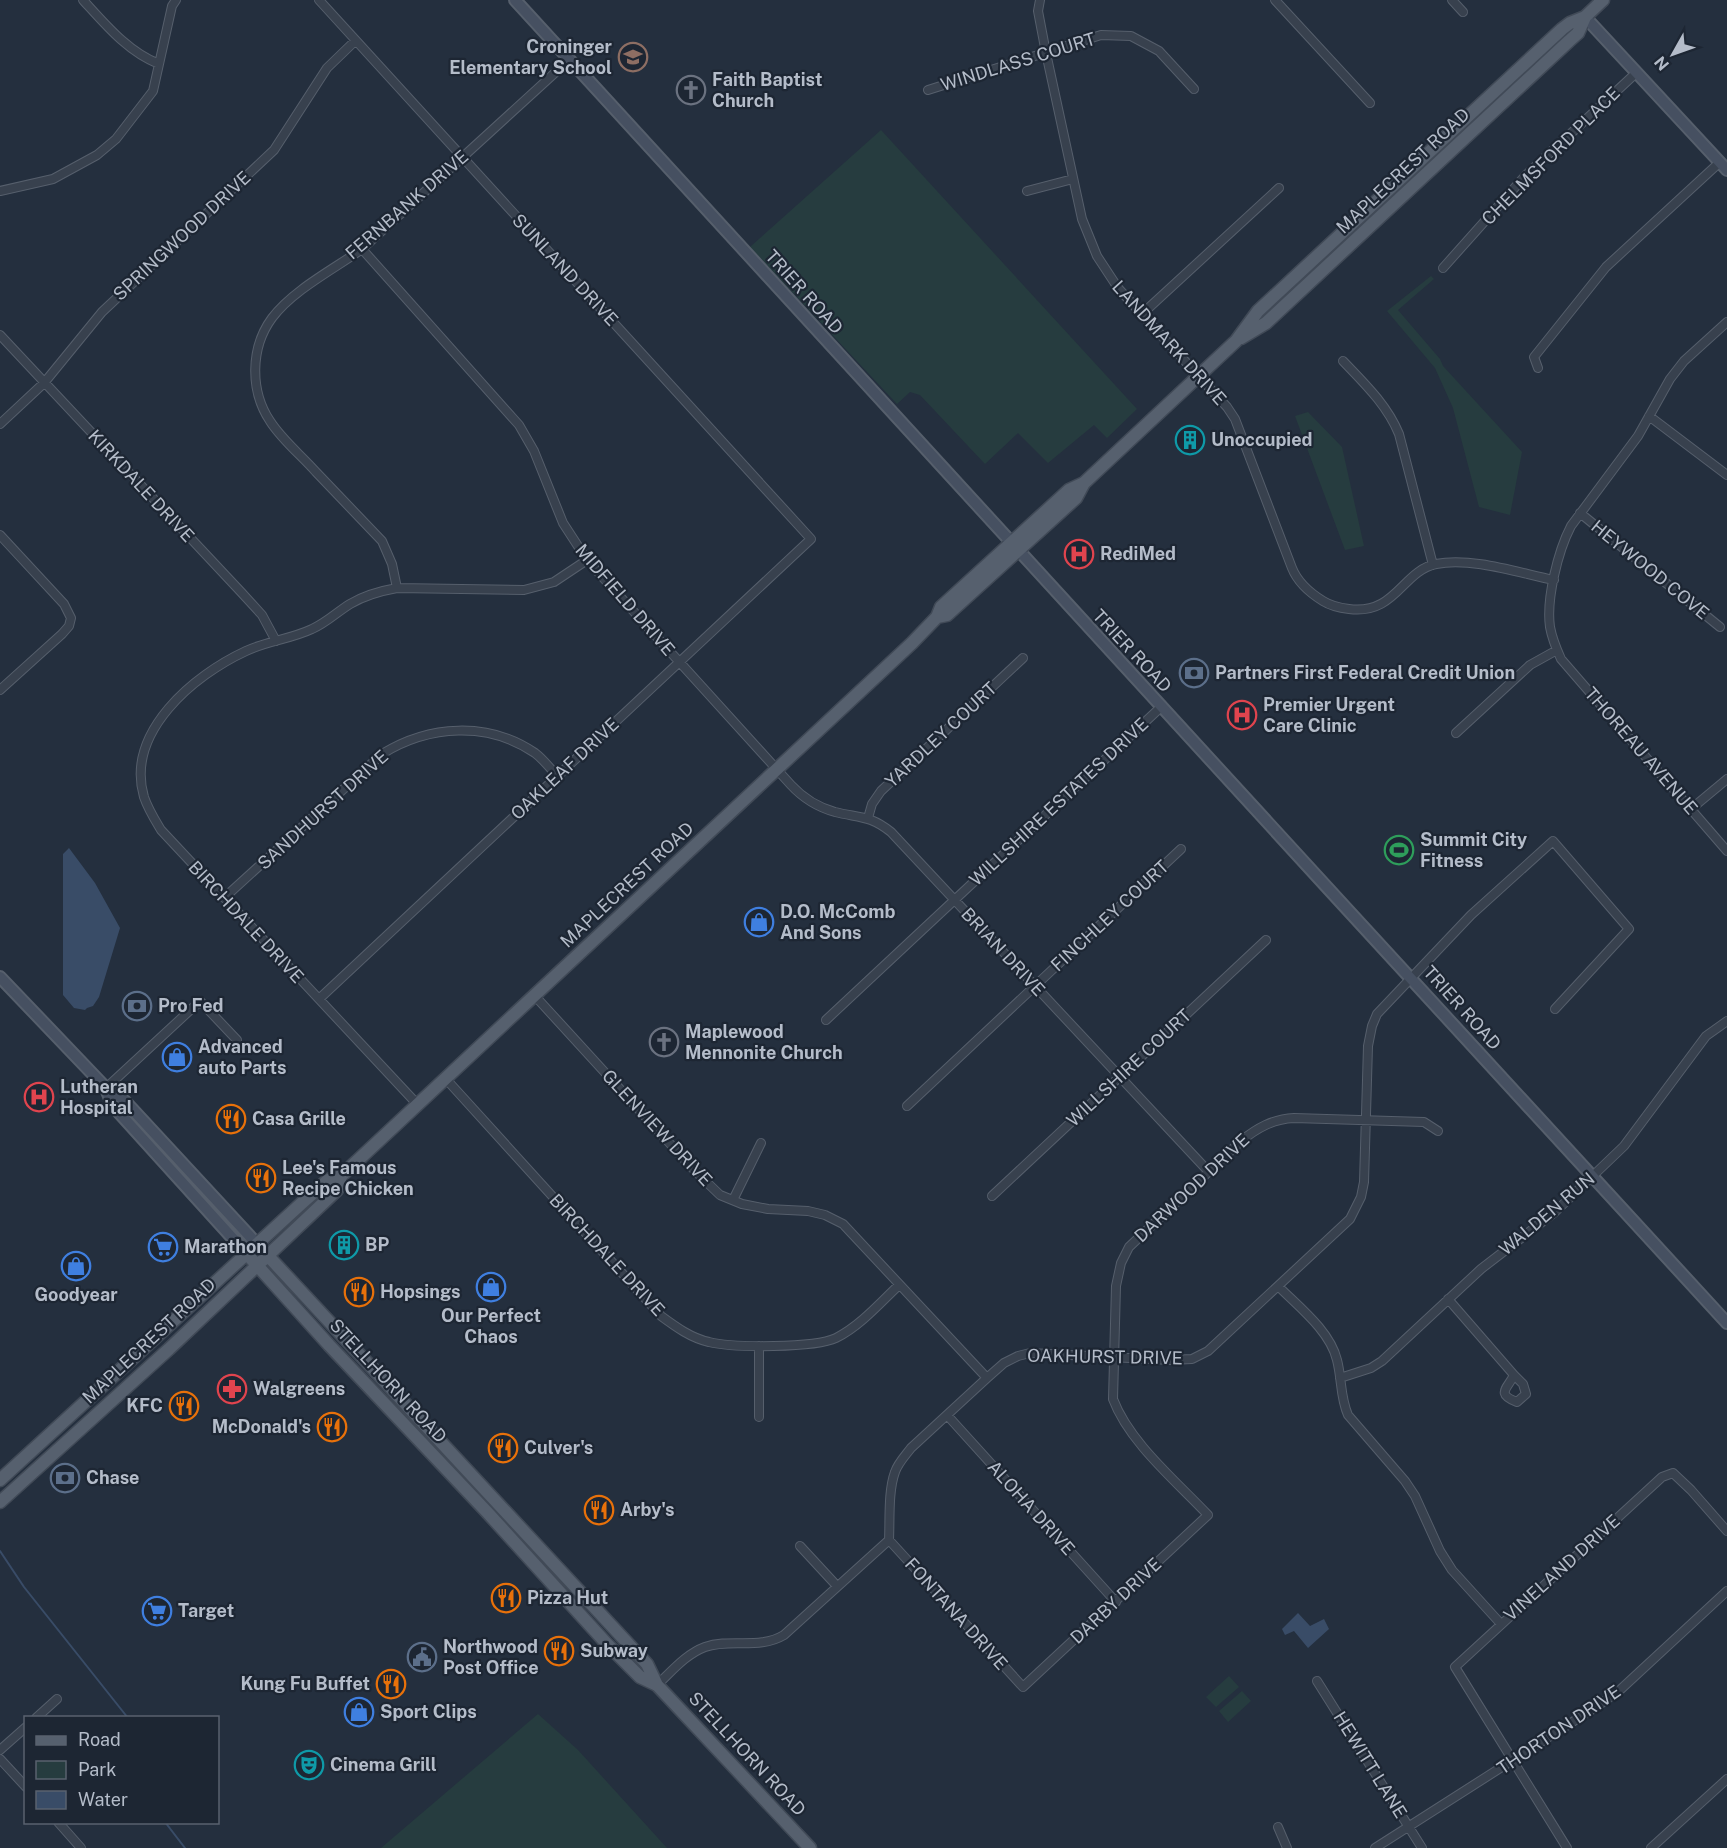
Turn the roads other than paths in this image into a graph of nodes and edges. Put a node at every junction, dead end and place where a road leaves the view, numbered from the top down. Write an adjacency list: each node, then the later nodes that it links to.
1 (83, 0): 14 (street)
2 (176, 0): 14 (street)
3 (319, 0): 11 (street, SUNLAND DRIVE)
4 (515, 0): 13 (street, TRIER ROAD)
5 (1040, 0): 12 (street, LANDMARK DRIVE)
6 (1275, 0): 18 (street)
7 (1452, 0): 9 (street)
8 (1603, 0): 10 (main road, MAPLECREST ROAD)
9 (1463, 12)
10 (1585, 17): 15 (street); 32 (main road, MAPLECREST ROAD)
11 (356, 41): 19 (street, SUNLAND DRIVE); 33 (street, SPRINGWOOD DRIVE)
12 (1046, 53): 16 (street, WINDLASS COURT); 17 (street, WINDLASS COURT); 21 (street, LANDMARK DRIVE)
13 (569, 60): 19 (street, FERNBANK DRIVE); 40 (street, TRIER ROAD)
14 (159, 64): 23 (street)
15 (1636, 73): 20 (street); 26 (street, CHELMSFORD PLACE)
16 (1194, 89)
17 (928, 90)
18 (1370, 103)
19 (462, 157): 25 (street, FERNBANK DRIVE); 39 (street, SUNLAND DRIVE)
20 (1724, 166): 31 (street)
21 (1073, 179): 24 (street); 27 (street, LANDMARK DRIVE)
22 (1279, 188): 27 (street)
23 (0, 191)
24 (1027, 191)
25 (362, 249): 41 (street, MIDFIELD DRIVE); 44 (street, FERNBANK DRIVE)
26 (1443, 268)
27 (1142, 314): 32 (street, LANDMARK DRIVE)
28 (1726, 323): 34 (street, THOREAU AVENUE)
29 (0, 335): 33 (street, KIRKDALE DRIVE)
30 (1342, 361): 42 (street)
31 (1538, 368)
32 (1200, 375): 40 (main road, MAPLECREST ROAD); 42 (street, LANDMARK DRIVE)
33 (44, 383): 35 (street, SPRINGWOOD DRIVE); 46 (street, KIRKDALE DRIVE)
34 (1649, 416): 36 (street); 37 (street, THOREAU AVENUE)
35 (0, 424)
36 (1727, 475)
37 (1580, 513): 43 (street, THOREAU AVENUE); 45 (street, HEYWOOD COVE)
38 (0, 535): 50 (street)
39 (811, 539): 49 (street, OAKLEAF DRIVE)
40 (1014, 547): 51 (street, TRIER ROAD); 53 (main road, MAPLECREST ROAD)
41 (587, 560): 44 (street); 49 (street, MIDFIELD DRIVE)
42 (1433, 565): 43 (street)
43 (1554, 580): 47 (street, THOREAU AVENUE)
44 (397, 588): 46 (street)
45 (1720, 627)
46 (276, 641): 60 (street, BIRCHDALE DRIVE)
47 (1557, 650): 52 (street); 56 (street, THOREAU AVENUE)
48 (1023, 658): 57 (street, YARDLEY COURT)
49 (680, 663): 53 (street, MIDFIELD DRIVE); 54 (street, OAKLEAF DRIVE)
50 (0, 690)
51 (1161, 707): 61 (street, WILLSHIRE ESTATES DRIVE); 64 (street, TRIER ROAD)
52 (1456, 733)
53 (776, 769): 57 (street, BRIAN DRIVE); 66 (main road, MAPLECREST ROAD)
54 (558, 776): 60 (street, SANDHURST DRIVE); 67 (street, OAKLEAF DRIVE)
55 (1727, 779): 56 (street)
56 (1691, 809): 59 (street, THOREAU AVENUE)
57 (868, 818): 61 (street, BRIAN DRIVE)
58 (1181, 849): 65 (street, FINCHLEY COURT)
59 (1727, 851)
60 (224, 898): 67 (street, BIRCHDALE DRIVE)
61 (955, 900): 65 (street, BRIAN DRIVE); 69 (street, WILLSHIRE ESTATES DRIVE)
62 (1266, 940): 72 (street, WILLSHIRE COURT)
63 (0, 977): 74 (street, STELLHORN ROAD)
64 (1411, 977): 68 (street, OAKHURST DRIVE); 77 (street, OAKHURST DRIVE); 82 (street, TRIER ROAD)
65 (1035, 987): 72 (street, BRIAN DRIVE); 76 (street, FINCHLEY COURT)
66 (535, 996): 73 (main road, MAPLECREST ROAD); 84 (street, GLENVIEW DRIVE)
67 (319, 999): 75 (street, BIRCHDALE DRIVE)
68 (1555, 1010)
69 (826, 1020)
70 (1727, 1021): 82 (street, WALDEN RUN)
71 (237, 1040): 74 (street)
72 (1121, 1077): 80 (street, BRIAN DRIVE); 83 (street, WILLSHIRE COURT)
73 (446, 1079): 75 (main road, MAPLECREST ROAD); 93 (street, BIRCHDALE DRIVE)
74 (106, 1088): 85 (street, STELLHORN ROAD); 86 (street, STELLHORN ROAD)
75 (418, 1105): 81 (main road, MAPLECREST ROAD)
76 (907, 1106)
77 (1366, 1119): 78 (street, DARWOOD DRIVE); 80 (street, DARWOOD DRIVE); 90 (street, OAKHURST DRIVE)
78 (1438, 1131)
79 (760, 1143): 84 (street)
80 (1209, 1172): 94 (street, DARWOOD DRIVE)
81 (341, 1176): 85 (main road, MAPLECREST ROAD); 87 (main road, MAPLECREST ROAD)
82 (1592, 1176): 91 (street, WALDEN RUN); 92 (street, TRIER ROAD)
83 (992, 1196)
84 (733, 1200): 89 (street, GLENVIEW DRIVE)
85 (257, 1244): 86 (main road, MAPLECREST ROAD); 87 (main road, STELLHORN ROAD)
86 (246, 1253): 88 (main road, STELLHORN ROAD); 100 (main road, MAPLECREST ROAD)
87 (267, 1255): 88 (main road, MAPLECREST ROAD); 111 (main road, STELLHORN ROAD)
88 (256, 1265): 101 (main road, MAPLECREST ROAD); 111 (main road, STELLHORN ROAD)
89 (899, 1285): 93 (street, BIRCHDALE DRIVE); 96 (street, GLENVIEW DRIVE)
90 (1279, 1287): 94 (street, OAKHURST DRIVE); 97 (street)
91 (1448, 1299): 95 (street); 97 (street, WALDEN RUN)
92 (1727, 1323)
93 (759, 1346): 99 (street)
94 (1114, 1357): 96 (street, OAKHURST DRIVE); 102 (street, DARWOOD DRIVE)
95 (1514, 1375)
96 (987, 1378): 98 (street, OAKHURST DRIVE)
97 (1340, 1378): 109 (street)
98 (947, 1415): 104 (street, OAKHURST DRIVE); 108 (street, ALOHA DRIVE)
99 (759, 1417)
100 (0, 1480)
101 (0, 1502)
102 (1208, 1515): 108 (street, DARBY DRIVE)
103 (1727, 1531): 109 (street, VINELAND DRIVE)
104 (889, 1540): 106 (street); 112 (street, FONTANA DRIVE)
105 (800, 1546): 106 (street)
106 (837, 1586): 111 (street)
107 (1727, 1592): 118 (street, THORTON DRIVE)
108 (1116, 1602): 112 (street, DARBY DRIVE)
109 (1501, 1624): 118 (street, VINELAND DRIVE)
110 (1317, 1681): 123 (street, HEWITT LANE)
111 (657, 1685): 125 (main road, STELLHORN ROAD)
112 (1023, 1687)
113 (57, 1699): 114 (street)
114 (38, 1716)
115 (24, 1729): 116 (street)
116 (0, 1750)
117 (0, 1759): 120 (street)
118 (1512, 1762): 123 (street, THORTON DRIVE); 129 (street)
119 (1727, 1779): 130 (street)
120 (24, 1785)
121 (60, 1824): 124 (street)
122 (1278, 1827): 126 (street)
123 (1409, 1827): 127 (street, THORTON DRIVE); 128 (street, HEWITT LANE)
124 (81, 1848)
125 (810, 1848)
126 (1287, 1848)
127 (1375, 1848)
128 (1422, 1848)
129 (1567, 1848)
130 (1651, 1848)

